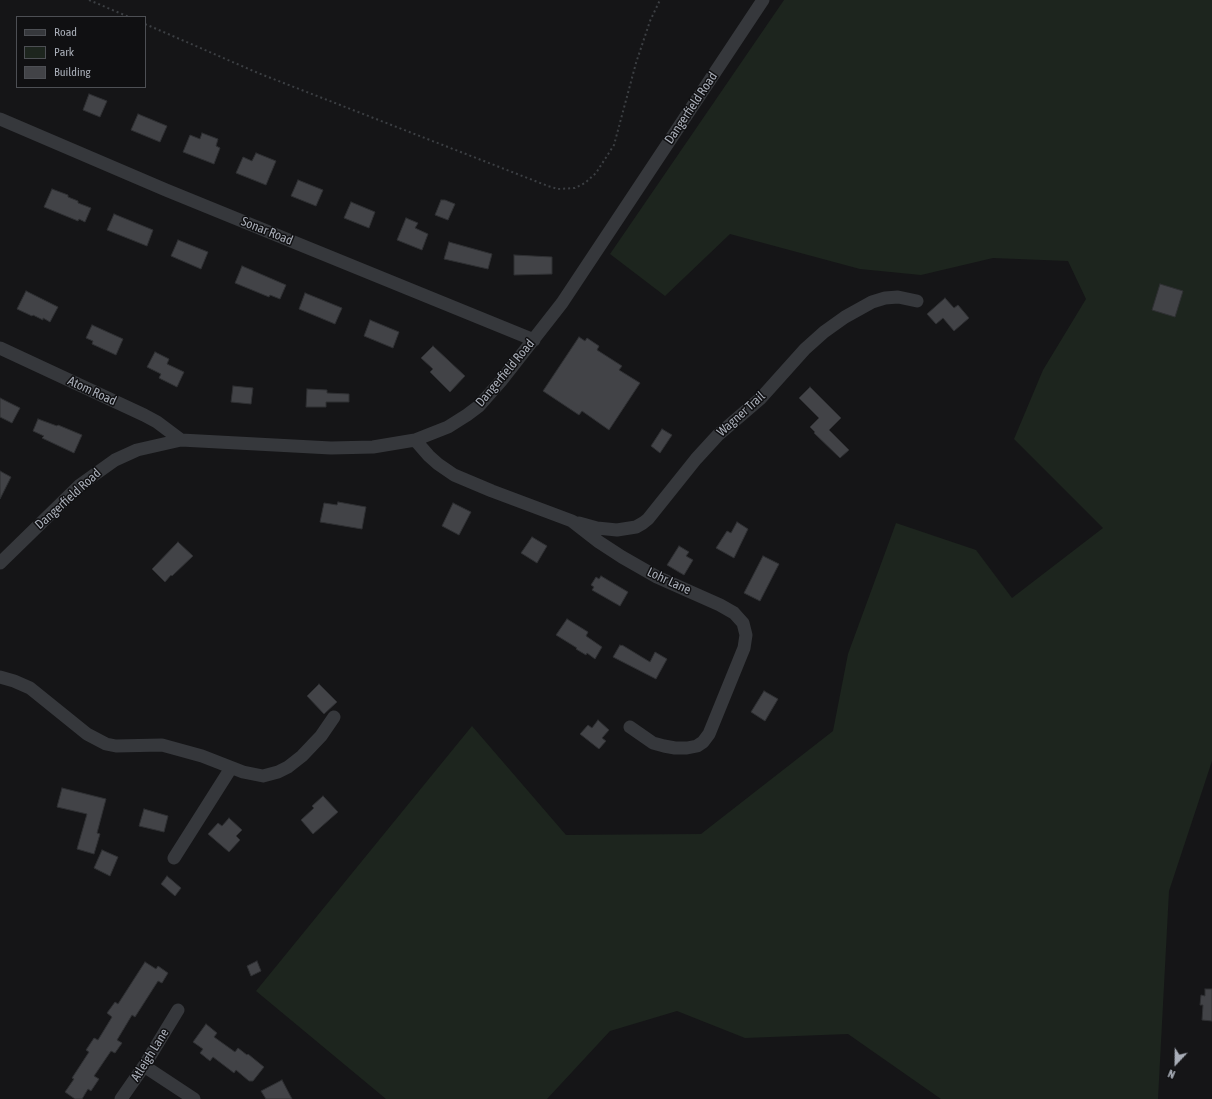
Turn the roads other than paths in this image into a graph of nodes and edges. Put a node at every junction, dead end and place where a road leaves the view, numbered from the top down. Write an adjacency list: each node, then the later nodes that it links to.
1 (763, 0): 4 (street, Dangerfield Road)
2 (0, 119): 4 (street, Sonar Road)
3 (917, 301): 8 (street, Wagner Trail)
4 (534, 340): 7 (street, Dangerfield Road)
5 (0, 348): 6 (street, Atom Road)
6 (181, 440): 7 (street, Dangerfield Road); 9 (street, Dangerfield Road)
7 (415, 440): 8 (street, Lohr Lane)
8 (572, 521): 12 (street, Lohr Lane)
9 (0, 563)
10 (0, 677): 13 (street)
11 (334, 717): 13 (street)
12 (630, 727)
13 (231, 768): 14 (street)
14 (174, 858)
15 (178, 1010): 16 (street, Atleigh Lane)
16 (144, 1066): 17 (street, Atleigh Lane); 18 (street)
17 (121, 1099)
18 (194, 1099)

